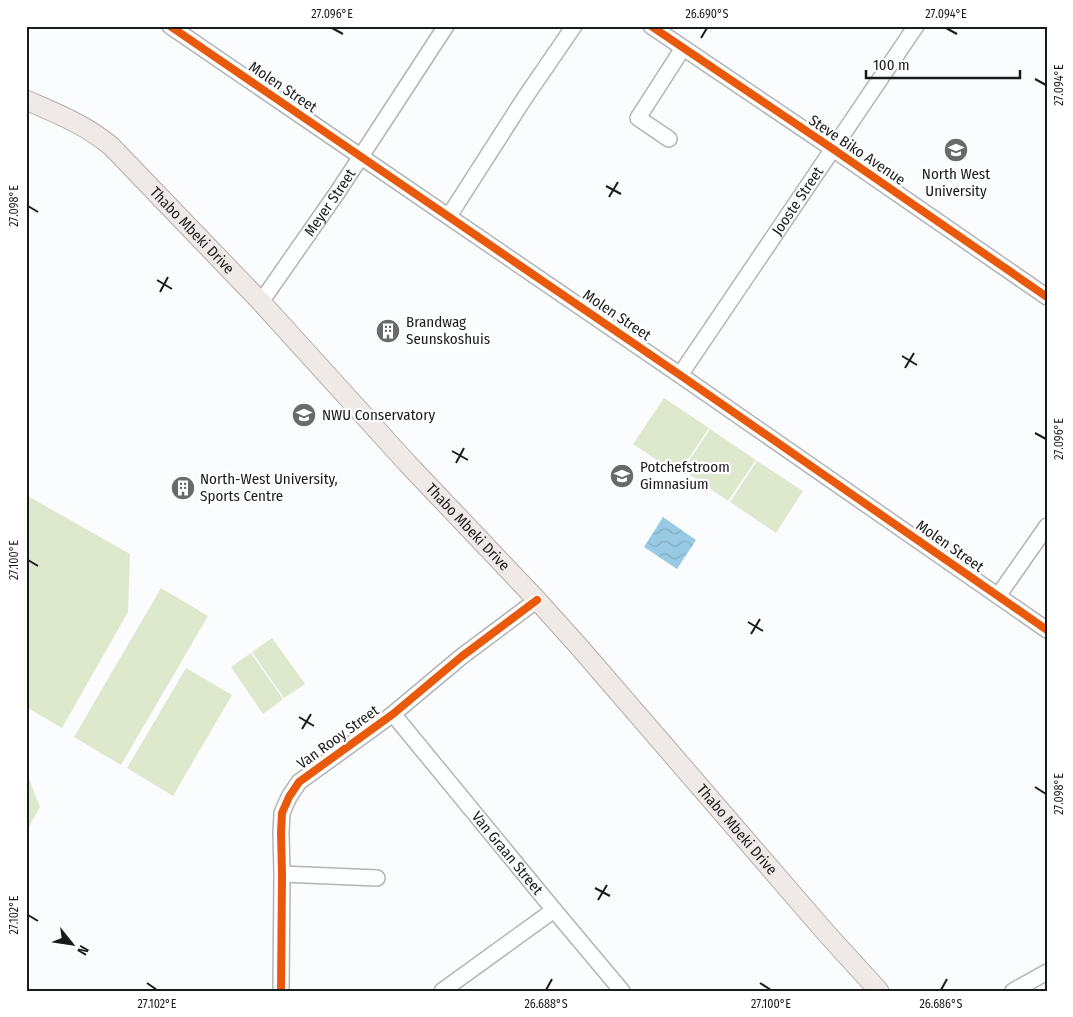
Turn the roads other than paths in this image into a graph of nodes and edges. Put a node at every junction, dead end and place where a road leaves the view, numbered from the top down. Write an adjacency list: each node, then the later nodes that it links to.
1 (170, 26): 10 (street, Molen Street)
2 (446, 26): 10 (street, Meyer Street)
3 (574, 26): 11 (street)
4 (651, 26): 6 (street, Steve Biko Avenue)
5 (916, 26): 9 (street, Jooste Street)
6 (683, 48): 8 (street); 9 (street, Steve Biko Avenue)
7 (26, 100): 13 (main road, Thabo Mbeki Drive)
8 (668, 139)
9 (833, 150): 12 (street, Steve Biko Avenue); 14 (street, Jooste Street)
10 (361, 156): 11 (street, Molen Street); 13 (street, Meyer Street)
11 (448, 216): 14 (street, Molen Street)
12 (1047, 297)
13 (261, 302): 17 (main road, Thabo Mbeki Drive)
14 (680, 375): 16 (street, Molen Street)
15 (1047, 526): 16 (street)
16 (998, 596): 18 (street, Molen Street)
17 (536, 600): 19 (street, Van Rooy Street); 27 (main road, Thabo Mbeki Drive)
18 (1047, 630)
19 (393, 714): 20 (street, Van Rooy Street); 22 (street, Van Graan Street)
20 (282, 874): 21 (street); 24 (street, Van Rooy Street)
21 (377, 878)
22 (554, 910): 25 (street); 26 (street, Van Graan Street)
23 (1047, 972): 28 (street)
24 (281, 991)
25 (442, 991)
26 (622, 991)
27 (878, 991)
28 (1013, 991)

